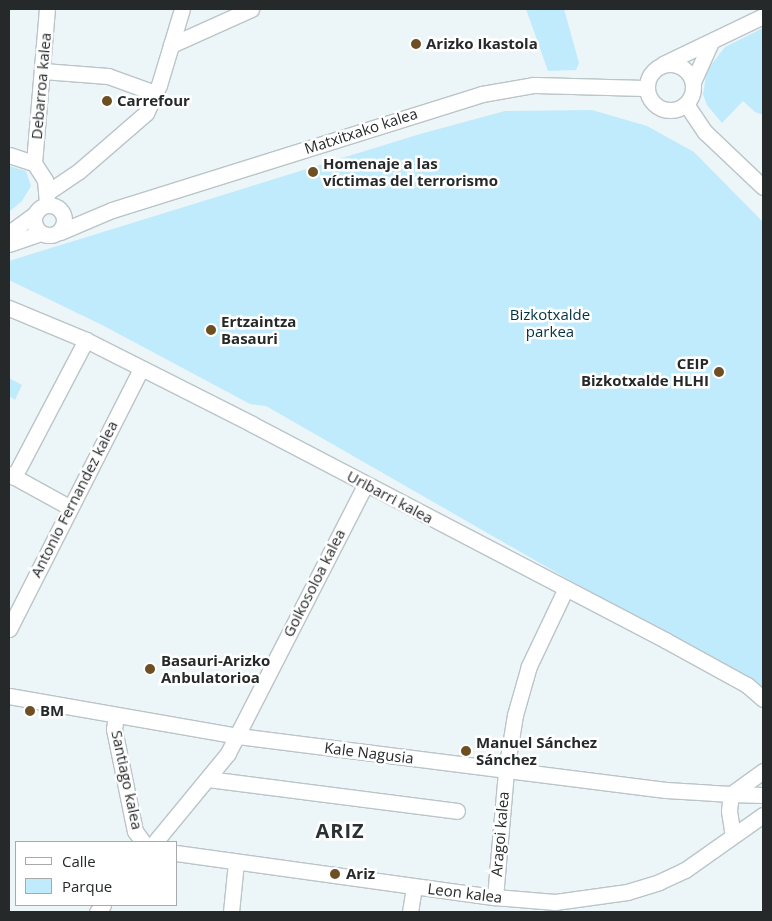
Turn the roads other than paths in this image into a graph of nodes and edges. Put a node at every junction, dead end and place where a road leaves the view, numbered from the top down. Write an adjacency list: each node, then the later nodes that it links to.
1 (47, 9): 8 (street, Debarroa kalea)
2 (182, 9): 6 (street)
3 (251, 9): 6 (street)
4 (763, 16): 5 (street)
5 (711, 42): 7 (street); 9 (street)
6 (171, 45): 11 (street)
7 (663, 64): 9 (street); 10 (street)
8 (43, 71): 11 (street); 14 (street, Debarroa kalea)
9 (693, 82): 12 (street)
10 (646, 88): 12 (street); 17 (street, Matxitxako kalea)
11 (155, 93): 16 (street)
12 (686, 104): 15 (street)
13 (9, 155): 14 (street)
14 (34, 162): 16 (street)
15 (763, 186)
16 (47, 205): 17 (street); 18 (street); 19 (street); 20 (street)
17 (84, 219): 18 (street, Matxitxako kalea)
18 (60, 232): 20 (street)
19 (9, 233)
20 (41, 233): 21 (street)
21 (9, 244)
22 (9, 308): 23 (street, Uribarri kalea)
23 (86, 340): 24 (street, Uribarri kalea); 25 (street)
24 (141, 369): 26 (street, Uribarri kalea); 27 (street, Antonio Fernandez kalea)
25 (12, 475): 27 (street)
26 (366, 486): 28 (street, Uribarri kalea); 33 (street, Goikosoloa kalea)
27 (69, 507): 29 (street, Antonio Fernandez kalea)
28 (566, 588): 31 (street, Uribarri kalea); 34 (street, Aragoi kalea)
29 (9, 629)
30 (9, 696): 32 (street, Kale Nagusia)
31 (763, 699)
32 (116, 716): 33 (street, Kale Nagusia); 42 (street, Santiago kalea)
33 (238, 736): 34 (street, Kale Nagusia); 36 (street, Goikosoloa kalea)
34 (506, 770): 37 (street, Kale Nagusia); 47 (street, Aragoi kalea)
35 (763, 771): 37 (street)
36 (208, 779): 39 (street); 43 (street, Goikosoloa kalea)
37 (731, 794): 38 (street, Kale Nagusia); 41 (street)
38 (763, 795)
39 (456, 811)
40 (763, 815): 41 (street, Leon kalea)
41 (733, 835): 47 (street, Leon kalea)
42 (142, 841)
43 (156, 841)
44 (178, 853): 45 (street, Leon kalea)
45 (236, 862): 46 (street, Leon kalea); 48 (street)
46 (414, 886): 47 (street, Leon kalea); 49 (street)
47 (495, 897)
48 (231, 912)
49 (410, 912)

